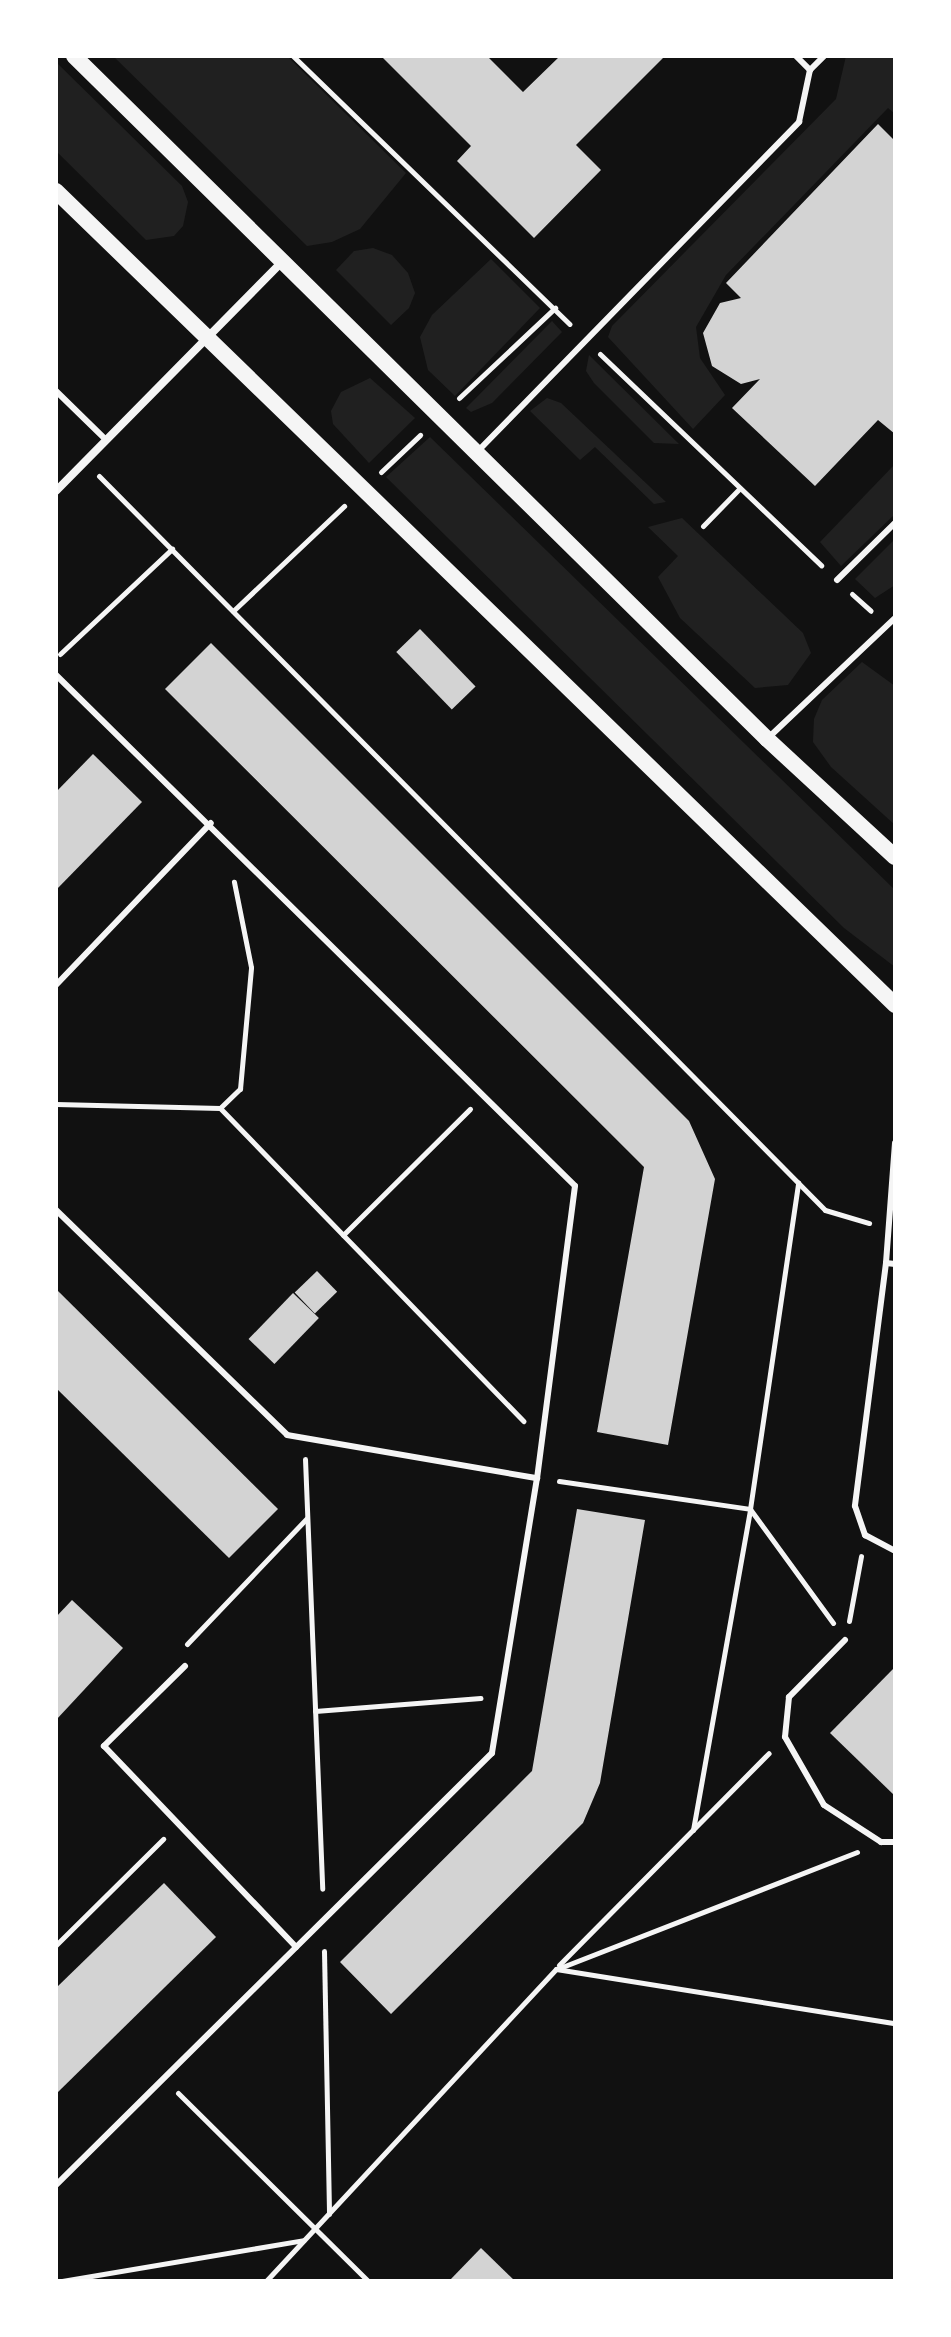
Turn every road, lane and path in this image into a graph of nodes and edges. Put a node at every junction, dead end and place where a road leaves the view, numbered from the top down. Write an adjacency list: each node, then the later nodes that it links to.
1 (74, 56): 6 (main road)
2 (796, 56): 4 (lane)
3 (824, 56): 4 (lane)
4 (810, 70): 12 (lane)
5 (56, 191): 8 (main road)
6 (282, 262): 8 (street); 10 (main road)
7 (555, 308): 10 (path)
8 (206, 339): 11 (street); 15 (main road)
9 (56, 391): 11 (lane)
10 (439, 416): 12 (main road); 15 (path)
11 (106, 440): 13 (street)
12 (476, 452): 25 (main road)
13 (85, 462): 16 (street); 19 (path)
14 (739, 489): 18 (path)
15 (361, 490): 21 (path); 30 (main road)
16 (56, 491)
17 (895, 523): 20 (lane)
18 (703, 526)
19 (172, 549): 21 (path); 23 (path)
20 (837, 580)
21 (233, 611): 35 (path)
22 (895, 618): 25 (lane)
23 (56, 658)
24 (56, 675): 26 (lane)
25 (767, 739): 28 (main road)
26 (211, 823): 27 (lane); 29 (lane)
27 (225, 838): 31 (lane); 33 (path)
28 (895, 857)
29 (56, 985)
30 (895, 1005)
31 (484, 1095): 38 (path); 42 (lane)
32 (56, 1104): 33 (path)
33 (220, 1108): 38 (path)
34 (895, 1143): 37 (lane)
35 (798, 1183): 37 (path); 44 (path)
36 (56, 1210): 41 (lane)
37 (887, 1228): 39 (lane)
38 (343, 1235): 42 (path)
39 (886, 1263): 40 (lane); 46 (lane)
40 (895, 1264)
41 (304, 1438): 43 (lane); 45 (path)
42 (542, 1440): 43 (lane)
43 (537, 1478): 44 (path); 50 (lane)
44 (750, 1509): 48 (path); 54 (path)
45 (307, 1518): 49 (path); 51 (path)
46 (865, 1535): 47 (lane); 48 (path)
47 (895, 1551)
48 (845, 1640): 52 (lane)
49 (185, 1666): 53 (lane)
50 (501, 1697): 51 (path); 57 (lane)
51 (315, 1711): 57 (path)
52 (785, 1737): 54 (path); 55 (lane)
53 (178, 1824): 58 (path); 59 (lane)
54 (693, 1830): 60 (path)
55 (881, 1842): 56 (lane); 60 (path)
56 (895, 1842)
57 (323, 1920): 59 (lane); 64 (path)
58 (56, 1945)
59 (296, 1947): 62 (lane)
60 (556, 1969): 61 (path); 64 (path)
61 (895, 2023)
62 (163, 2078): 63 (lane); 65 (path)
63 (56, 2185)
64 (329, 2214): 65 (path)
65 (314, 2230): 66 (path); 69 (path)
66 (304, 2240): 67 (path); 68 (path)
67 (62, 2281)
68 (266, 2281)
69 (368, 2281)

